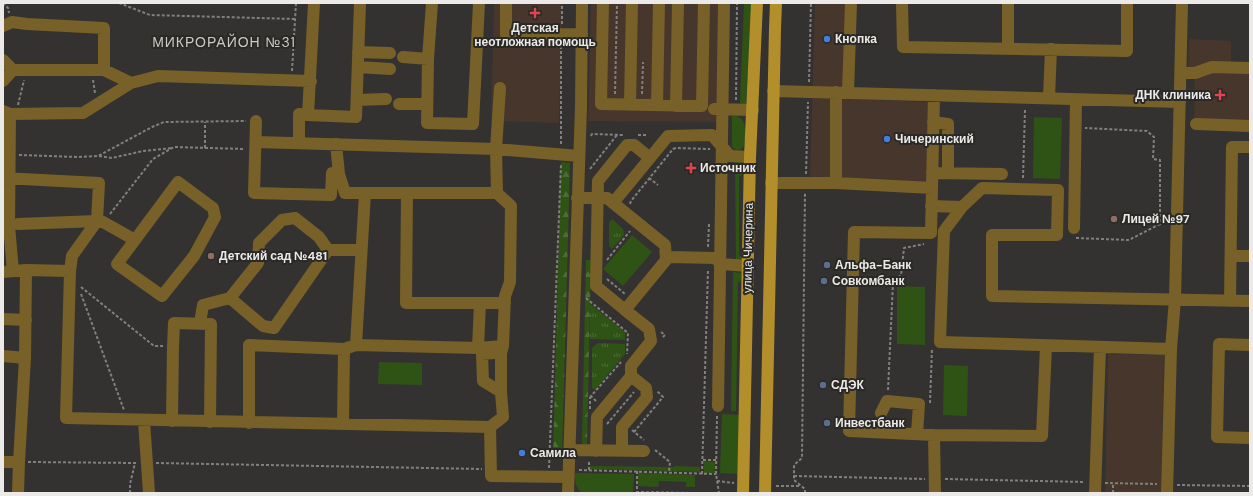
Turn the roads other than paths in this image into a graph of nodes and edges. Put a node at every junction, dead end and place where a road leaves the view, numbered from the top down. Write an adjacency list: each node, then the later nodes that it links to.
1 (314, 3): 38 (street)
2 (360, 3): 26 (street)
3 (432, 3): 29 (street)
4 (479, 3): 50 (street)
5 (506, 3): 23 (street)
6 (582, 3): 23 (street)
7 (603, 3): 51 (street)
8 (632, 3): 51 (street)
9 (659, 3): 52 (street)
10 (678, 3): 54 (street)
11 (704, 3): 54 (street)
12 (724, 3): 56 (street)
13 (757, 3): 21 (main road, улица Чичерина)
14 (776, 3): 22 (main road, улица Чичерина)
15 (852, 3): 42 (street)
16 (902, 3): 24 (street)
17 (1008, 3): 24 (street)
18 (1127, 3): 25 (street)
19 (1182, 3): 36 (street)
20 (3, 26): 35 (street)
21 (756, 29): 22 (main road); 57 (main road, улица Чичерина)
22 (775, 29): 41 (main road, улица Чичерина)
23 (582, 34): 55 (street)
24 (1008, 48): 25 (street)
25 (1051, 49): 44 (street)
26 (358, 52): 27 (street); 31 (street)
27 (390, 53)
28 (402, 57): 29 (street)
29 (428, 59): 50 (street)
30 (3, 60): 34 (street)
31 (358, 67): 32 (street); 46 (street)
32 (390, 68)
33 (1250, 68): 36 (street)
34 (13, 70): 35 (street); 37 (street)
35 (98, 70): 39 (street)
36 (1180, 73): 48 (street)
37 (3, 81)
38 (310, 82): 39 (street); 59 (street)
39 (132, 83): 58 (street)
40 (500, 88): 70 (street)
41 (773, 91): 42 (street); 79 (main road, улица Чичерина)
42 (842, 92): 43 (street); 80 (street)
43 (934, 95): 44 (street); 61 (street)
44 (1050, 98): 47 (street)
45 (386, 99): 46 (street)
46 (357, 100): 59 (street)
47 (1076, 100): 48 (street); 92 (street)
48 (1180, 102): 105 (street)
49 (399, 104): 50 (street)
50 (428, 104)
51 (630, 104): 52 (street)
52 (657, 105): 54 (street)
53 (595, 106): 55 (street)
54 (676, 106)
55 (581, 107): 71 (street)
56 (718, 109): 57 (street); 69 (street)
57 (753, 110): 72 (main road, улица Чичерина)
58 (9, 113): 64 (street)
59 (308, 115): 65 (street)
60 (256, 121): 67 (street)
61 (933, 122): 74 (street); 75 (street)
62 (1196, 124): 63 (street)
63 (1250, 126)
64 (6, 129): 78 (street)
65 (299, 143): 66 (street); 67 (street)
66 (336, 144): 70 (street); 76 (street)
67 (256, 146): 76 (street)
68 (1250, 147): 96 (street)
69 (716, 148): 72 (street); 73 (street); 99 (street)
70 (496, 149): 71 (street); 84 (street)
71 (578, 156): 85 (street)
72 (750, 157): 100 (main road, улица Чичерина)
73 (650, 158): 86 (street); 87 (street)
74 (932, 173): 75 (street); 81 (street)
75 (948, 173): 77 (street)
76 (340, 174): 82 (street)
77 (1002, 174)
78 (6, 178): 90 (street); 91 (street)
79 (771, 182): 80 (street); 150 (main road, улица Чичерина)
80 (836, 184): 81 (street)
81 (932, 188): 88 (street)
82 (365, 193): 83 (street); 95 (street)
83 (407, 193): 84 (street); 108 (street)
84 (497, 193): 109 (street)
85 (577, 198): 86 (street); 137 (street)
86 (597, 198): 87 (street); 110 (street)
87 (613, 203): 110 (street)
88 (932, 206): 89 (street); 134 (street)
89 (962, 207): 105 (street); 116 (street)
90 (100, 222): 91 (street); 93 (street); 102 (street)
91 (10, 225): 103 (street)
92 (1074, 228)
93 (135, 240): 93 (street)
94 (328, 250): 95 (street); 104 (street); 104 (street)
95 (362, 250): 114 (street)
96 (1230, 256): 97 (street); 106 (street)
97 (1250, 256)
98 (671, 257): 99 (street)
99 (721, 264): 100 (street); 126 (street)
100 (748, 266): 149 (main road, улица Чичерина)
101 (26, 270): 102 (street); 103 (street); 112 (street)
102 (70, 271): 128 (street)
103 (8, 272)
104 (230, 298): 113 (street)
105 (1175, 300): 106 (street); 120 (street)
106 (1230, 301): 107 (street)
107 (1250, 302)
108 (480, 303): 109 (street); 118 (street)
109 (505, 303): 121 (street)
110 (625, 310): 124 (street)
111 (3, 319): 112 (street)
112 (26, 320): 123 (street)
113 (200, 323): 129 (street); 130 (street)
114 (356, 345): 118 (street); 119 (street)
115 (1250, 345): 136 (street)
116 (1046, 346): 117 (street); 135 (street)
117 (1100, 347): 120 (street); 144 (street)
118 (478, 348): 121 (street)
119 (344, 349): 131 (street); 132 (street)
120 (1171, 349): 145 (street)
121 (502, 350): 125 (street); 125 (street)
122 (3, 356): 123 (street)
123 (25, 358): 142 (street)
124 (631, 376): 138 (street); 139 (street)
125 (501, 392): 133 (street)
126 (718, 406)
127 (881, 413): 134 (street)
128 (144, 421): 129 (street); 147 (street)
129 (172, 421): 130 (street)
130 (210, 422): 131 (street)
131 (249, 422): 132 (street)
132 (343, 424): 133 (street)
133 (490, 427): 143 (street)
134 (917, 434): 135 (street)
135 (934, 435): 151 (street)
136 (1250, 438)
137 (569, 450): 138 (street); 143 (street)
138 (596, 451): 139 (street)
139 (622, 451): 140 (street)
140 (644, 451)
141 (3, 462): 142 (street)
142 (19, 462): 146 (street)
143 (568, 474): 148 (street)
144 (1095, 488)
145 (1167, 489)
146 (18, 493)
147 (149, 493)
148 (568, 493)
149 (743, 493)
150 (764, 493)
151 (935, 493)

